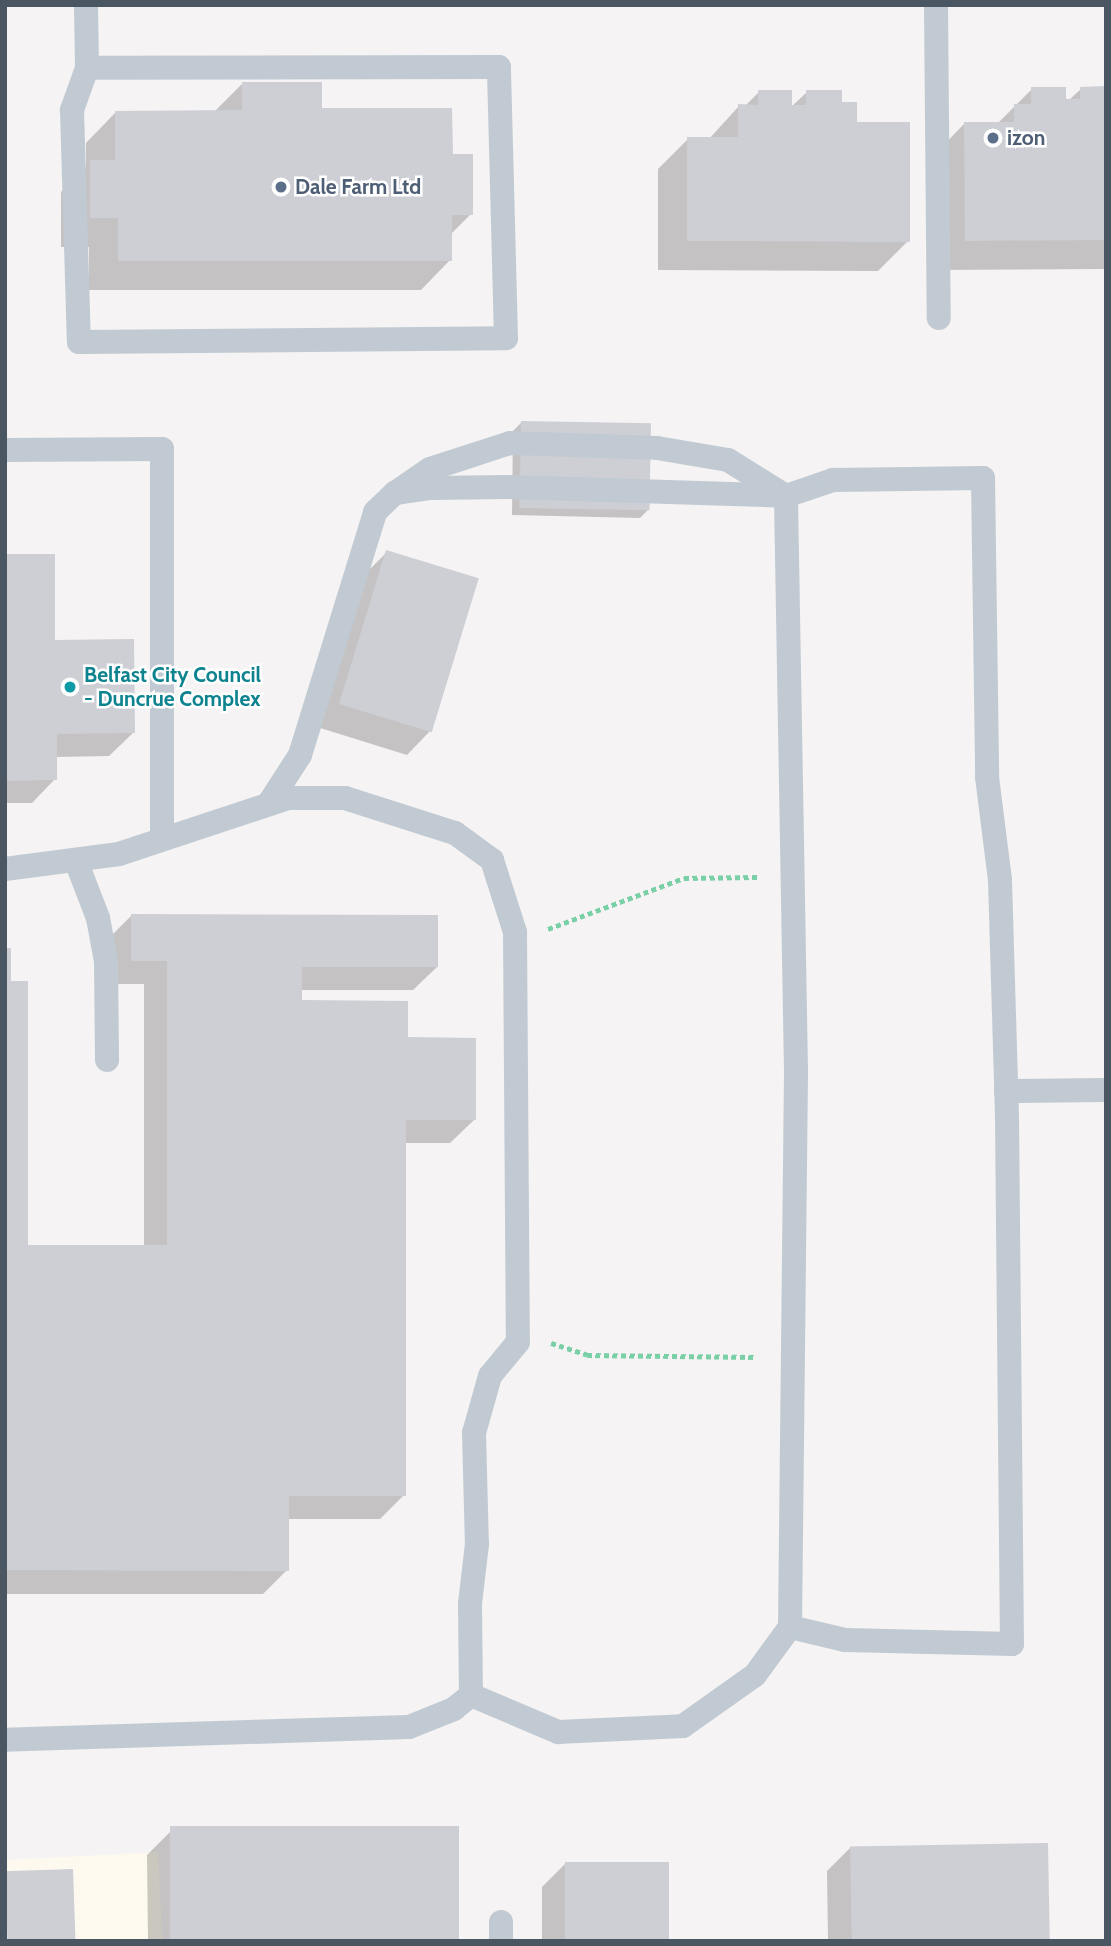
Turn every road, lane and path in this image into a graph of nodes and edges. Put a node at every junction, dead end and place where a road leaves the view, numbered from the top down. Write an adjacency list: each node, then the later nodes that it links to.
1 (86, 5): 3 (lane)
2 (936, 5): 4 (lane)
3 (87, 68): 3 (lane)
4 (939, 318)
5 (5, 450): 9 (lane)
6 (395, 493): 7 (lane); 7 (lane); 8 (lane)
7 (786, 496): 12 (lane); 16 (lane)
8 (269, 803): 9 (lane); 13 (lane)
9 (162, 839): 10 (lane)
10 (76, 861): 11 (lane); 14 (lane)
11 (5, 869)
12 (793, 877): 13 (path); 18 (lane)
13 (515, 932): 17 (lane)
14 (107, 1060)
15 (1106, 1090): 16 (lane)
16 (1006, 1091): 19 (lane)
17 (518, 1342): 18 (path); 20 (lane)
18 (793, 1357): 19 (lane)
19 (790, 1626): 20 (lane)
20 (471, 1695): 21 (lane)
21 (5, 1741)

